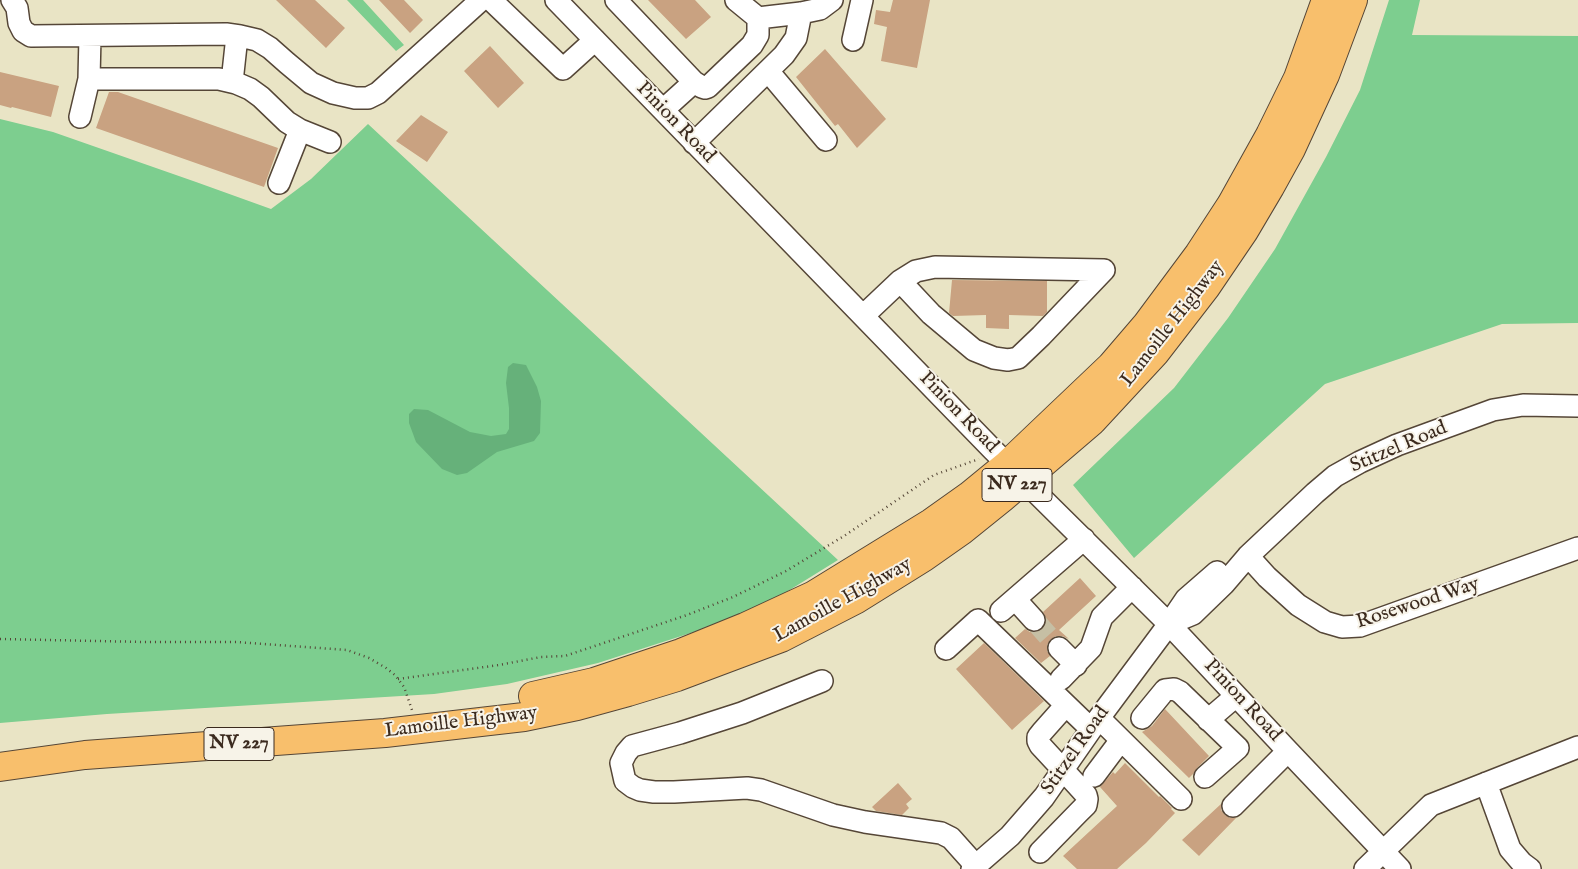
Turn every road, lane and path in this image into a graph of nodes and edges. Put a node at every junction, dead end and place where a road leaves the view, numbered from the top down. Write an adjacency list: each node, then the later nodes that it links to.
1 (12, 0): 13 (street)
2 (481, 0): 14 (street)
3 (491, 0): 15 (street)
4 (556, 0): 15 (street, Pinion Road)
5 (616, 0): 20 (street)
6 (736, 0): 12 (street)
7 (832, 0): 11 (street)
8 (862, 0): 16 (street)
9 (1326, 0): 32 (main road, Lamoille Highway / NV 227)
10 (1353, 0): 32 (main road, Lamoille Highway / NV 227)
11 (799, 6): 12 (street); 17 (street)
12 (758, 18): 20 (street)
13 (90, 36): 14 (street); 18 (street)
14 (237, 36): 19 (street)
15 (594, 40): 21 (street, Pinion Road)
16 (853, 40)
17 (768, 72): 24 (street); 26 (street)
18 (89, 79): 19 (street); 22 (street)
19 (232, 82): 23 (street)
20 (694, 82): 21 (street)
21 (663, 110): 26 (street, Pinion Road)
22 (80, 117)
23 (300, 130): 25 (street); 27 (street)
24 (826, 140)
25 (330, 142)
26 (694, 143): 29 (street, Pinion Road)
27 (279, 183)
28 (900, 281): 28 (street); 29 (street)
29 (863, 316): 32 (street, Pinion Road)
30 (1578, 406): 35 (street, Stitzel Road)
31 (979, 460): 42 (path)
32 (1016, 472): 33 (street, Pinion Road); 46 (main road, Lamoille Highway / NV 227); 54 (main road, Lamoille Highway / NV 227)
33 (1084, 539): 36 (street, Pinion Road); 37 (street)
34 (1578, 548): 35 (street, Rosewood Way)
35 (1248, 556): 38 (street, Stitzel Road)
36 (1132, 587): 38 (street, Pinion Road); 40 (street)
37 (1034, 620)
38 (1170, 624): 44 (street, Pinion Road); 49 (street, Stitzel Road)
39 (0, 639): 42 (path)
40 (1059, 648)
41 (946, 649): 45 (street)
42 (398, 679): 46 (path)
43 (822, 680): 63 (street)
44 (1236, 696): 48 (street); 53 (street, Pinion Road)
45 (1066, 705): 49 (street); 55 (street)
46 (413, 713): 52 (main road, Lamoille Highway / NV 227)
47 (1142, 718): 48 (street)
48 (1208, 720): 57 (street)
49 (1095, 723): 50 (street); 55 (street, Stitzel Road)
50 (1121, 740): 56 (street); 59 (street)
51 (1578, 747): 58 (street)
52 (0, 750)
53 (1288, 751): 60 (street); 61 (street, Pinion Road)
54 (0, 767)
55 (1063, 769): 62 (street); 63 (street, Stitzel Road)
56 (1094, 776)
57 (1205, 777)
58 (1486, 783): 61 (street); 66 (street)
59 (1181, 799)
60 (1233, 806)
61 (1384, 851): 64 (street); 65 (street, Pinion Road)
62 (1040, 852)
63 (974, 868)
64 (1365, 869)
65 (1400, 869)
66 (1530, 869)

